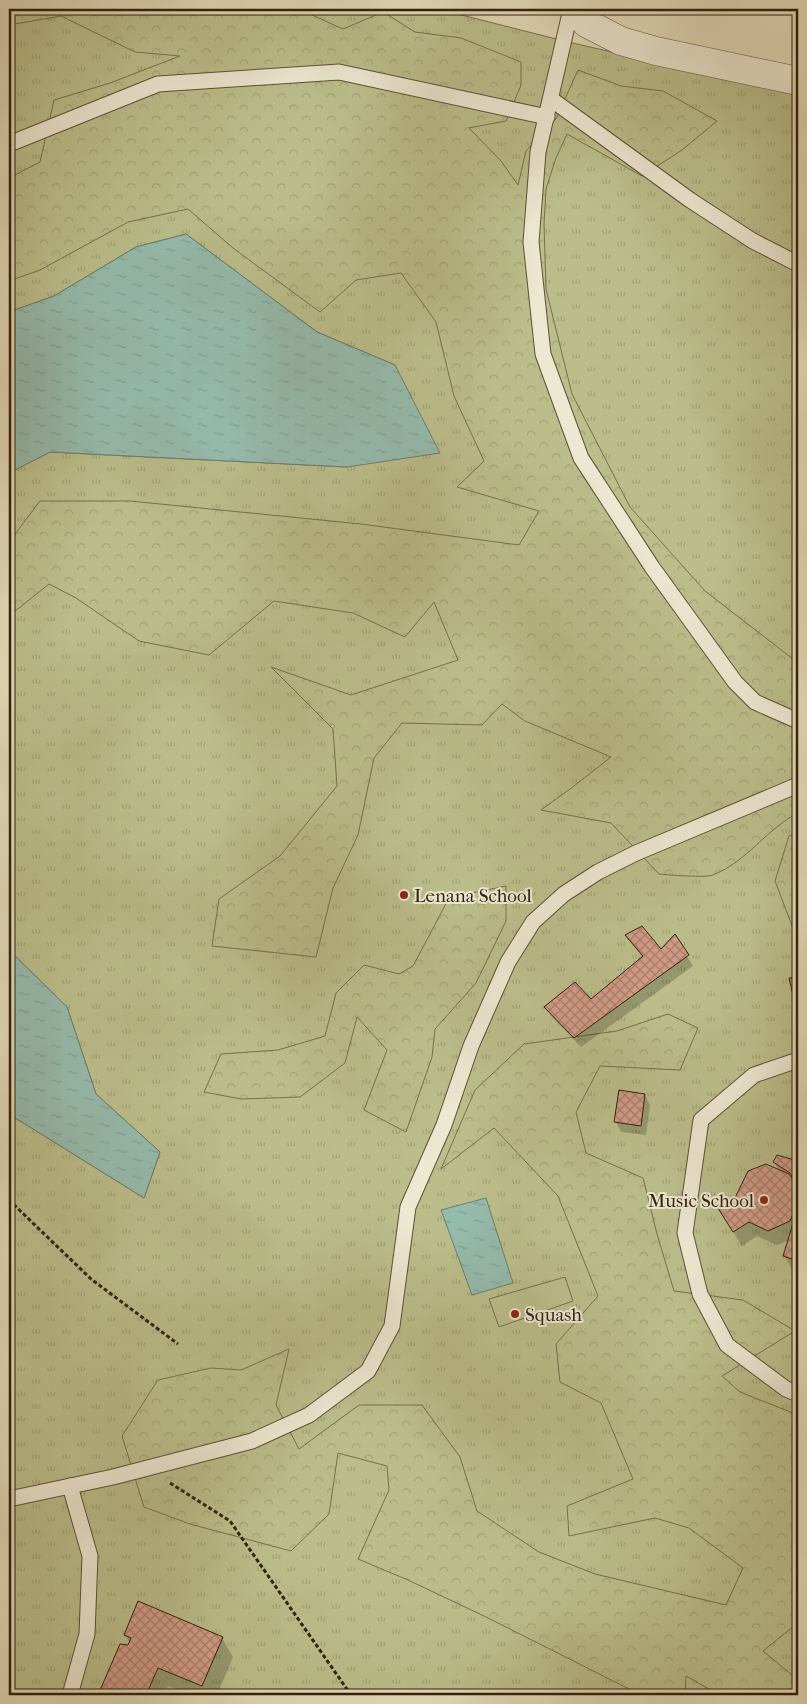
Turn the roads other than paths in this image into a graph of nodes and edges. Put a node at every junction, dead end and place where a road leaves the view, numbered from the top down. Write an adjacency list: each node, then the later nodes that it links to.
1 (572, 9): 4 (lane)
2 (579, 9): 3 (street)
3 (798, 81)
4 (551, 99): 5 (lane); 7 (lane)
5 (547, 117): 6 (lane); 8 (lane)
6 (9, 144)
7 (798, 264)
8 (798, 721)
9 (798, 785): 12 (lane)
10 (798, 1060): 11 (lane)
11 (798, 1394)
12 (70, 1486): 13 (lane); 14 (lane)
13 (9, 1498)
14 (70, 1695)

